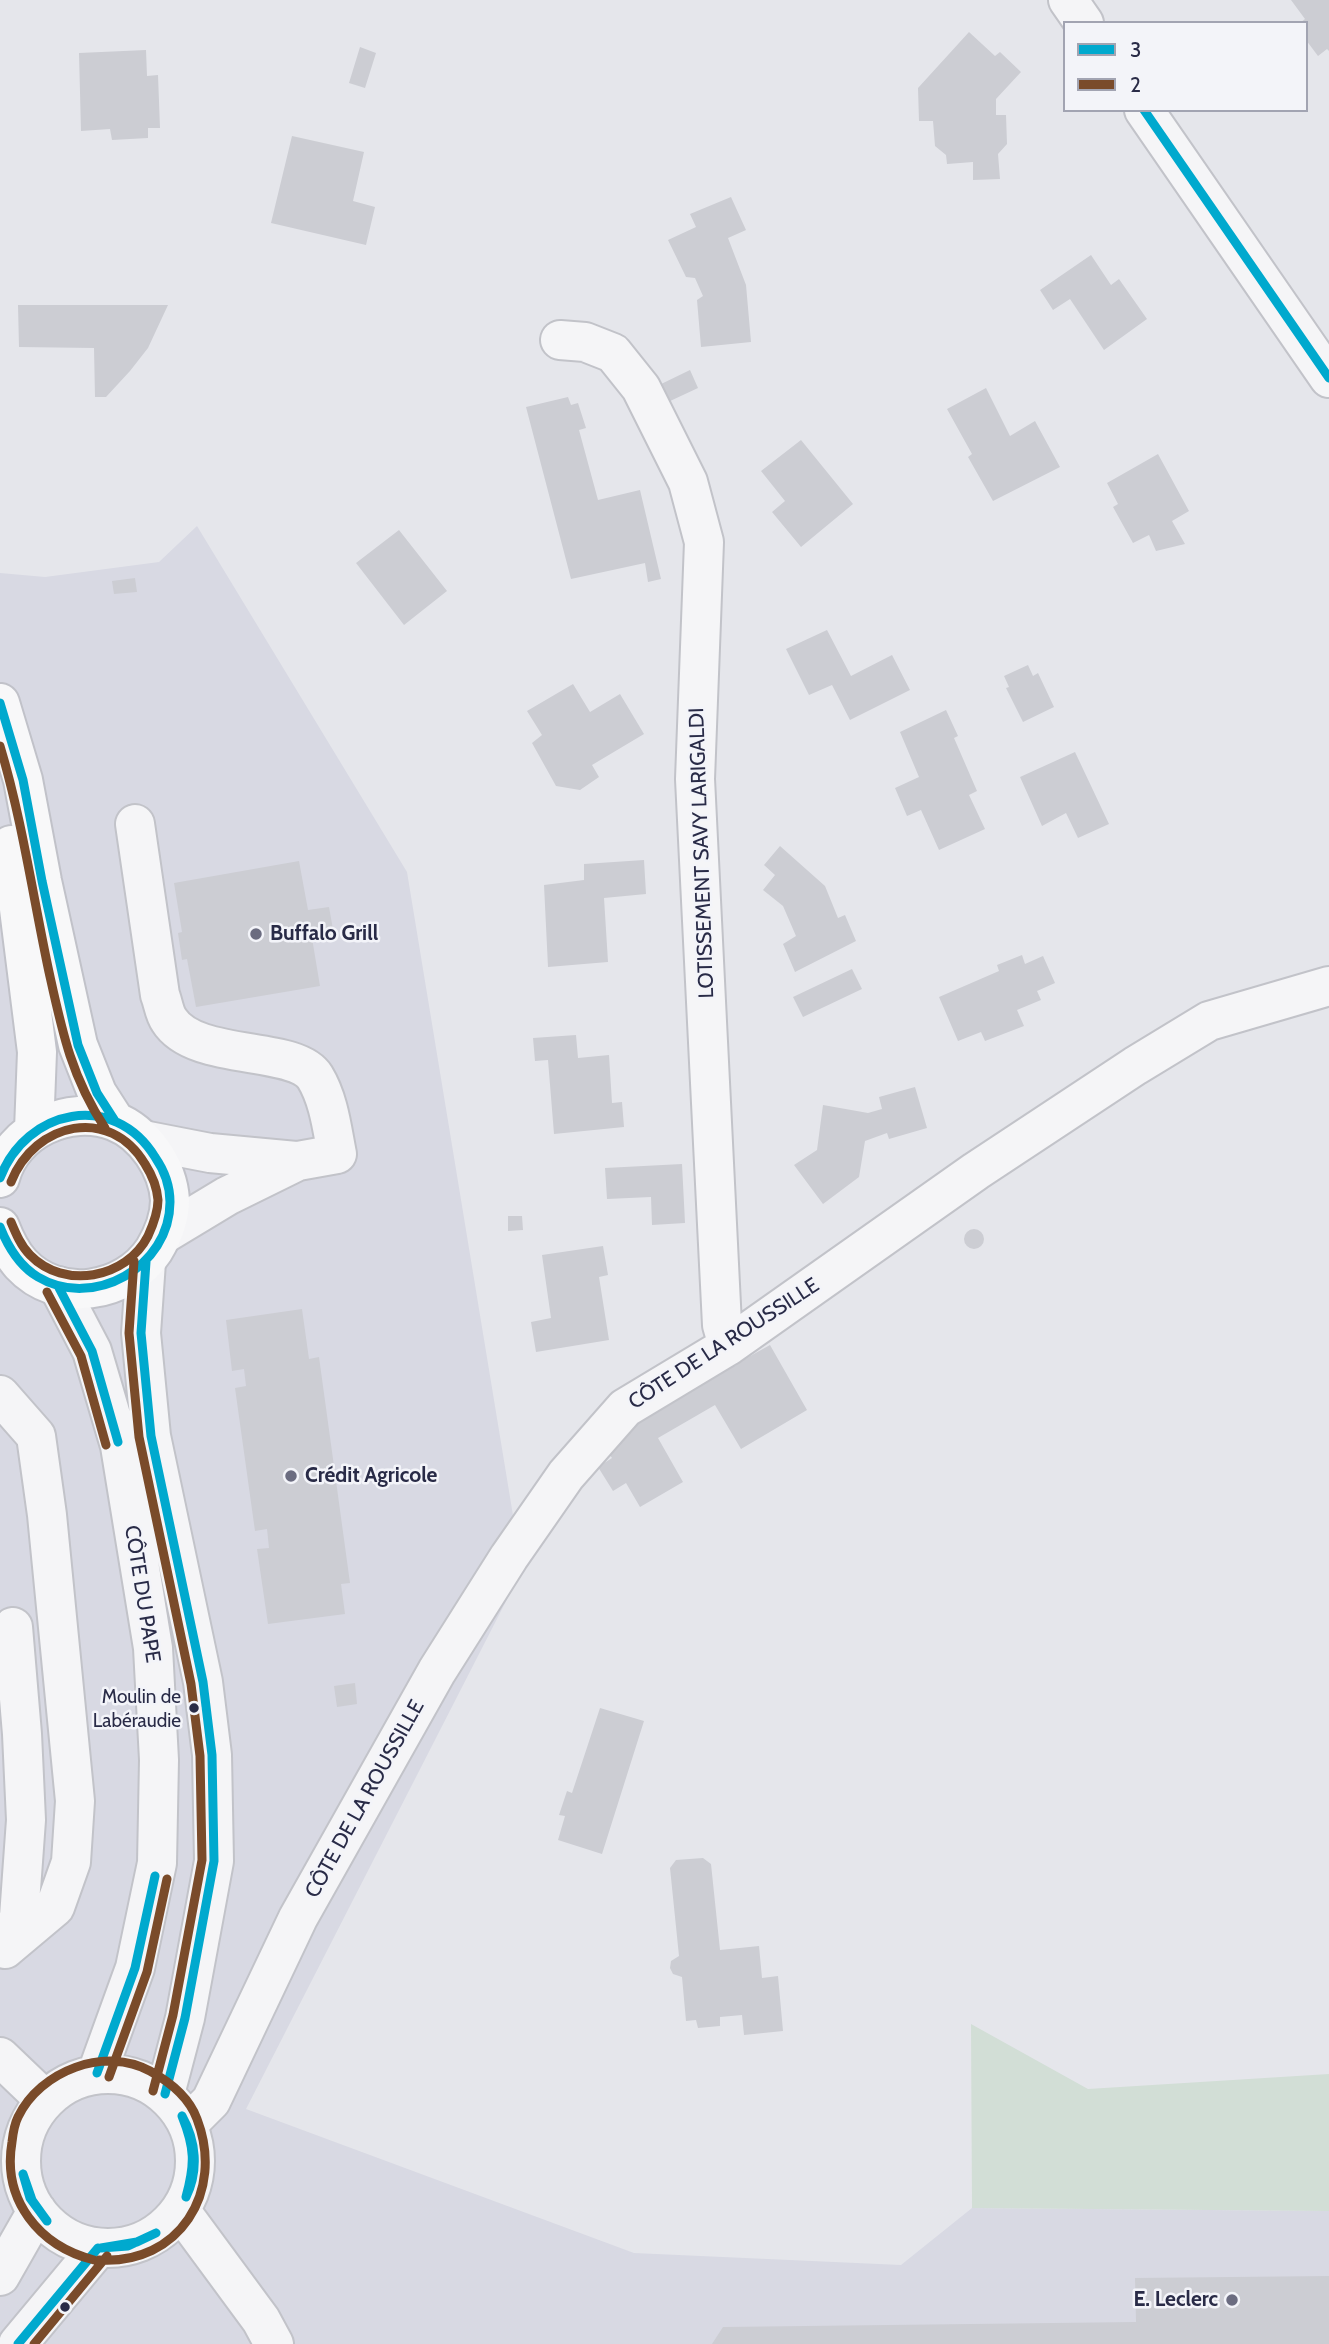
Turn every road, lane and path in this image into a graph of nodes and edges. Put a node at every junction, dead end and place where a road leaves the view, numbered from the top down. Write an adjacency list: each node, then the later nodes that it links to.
1 (1068, 0): 2 (street)
2 (1083, 21)
3 (1145, 112): 5 (street)
4 (560, 340): 17 (street, LOTISSEMENT SAVY LARIGALDI)
5 (1329, 378)
6 (0, 702): 11 (main road)
7 (0, 746): 10 (main road)
8 (135, 824): 12 (street)
9 (1329, 986): 17 (street, CÔTE DE LA ROUSSILLE)
10 (34, 1130): 11 (main road); 13 (main road)
11 (129, 1131): 12 (street); 15 (main road)
12 (298, 1161): 15 (street)
13 (1, 1171)
14 (3, 1240): 16 (main road)
15 (155, 1248): 16 (main road); 25 (street, CÔTE DU PAPE)
16 (58, 1286): 23 (street, CÔTE DU PAPE)
17 (728, 1346): 25 (street, CÔTE DE LA ROUSSILLE)
18 (0, 1395): 19 (street)
19 (57, 1623): 20 (street); 21 (street)
20 (6, 1627): 21 (street)
21 (2, 1953)
22 (0, 2057): 24 (street)
23 (97, 2073): 24 (street); 25 (street)
24 (45, 2100): 26 (street)
25 (177, 2109): 27 (street)
26 (12, 2132): 28 (street)
27 (180, 2210): 29 (street); 32 (street)
28 (37, 2211): 29 (street); 30 (street)
29 (98, 2248): 31 (street)
30 (0, 2276)
31 (18, 2344)
32 (274, 2344)

